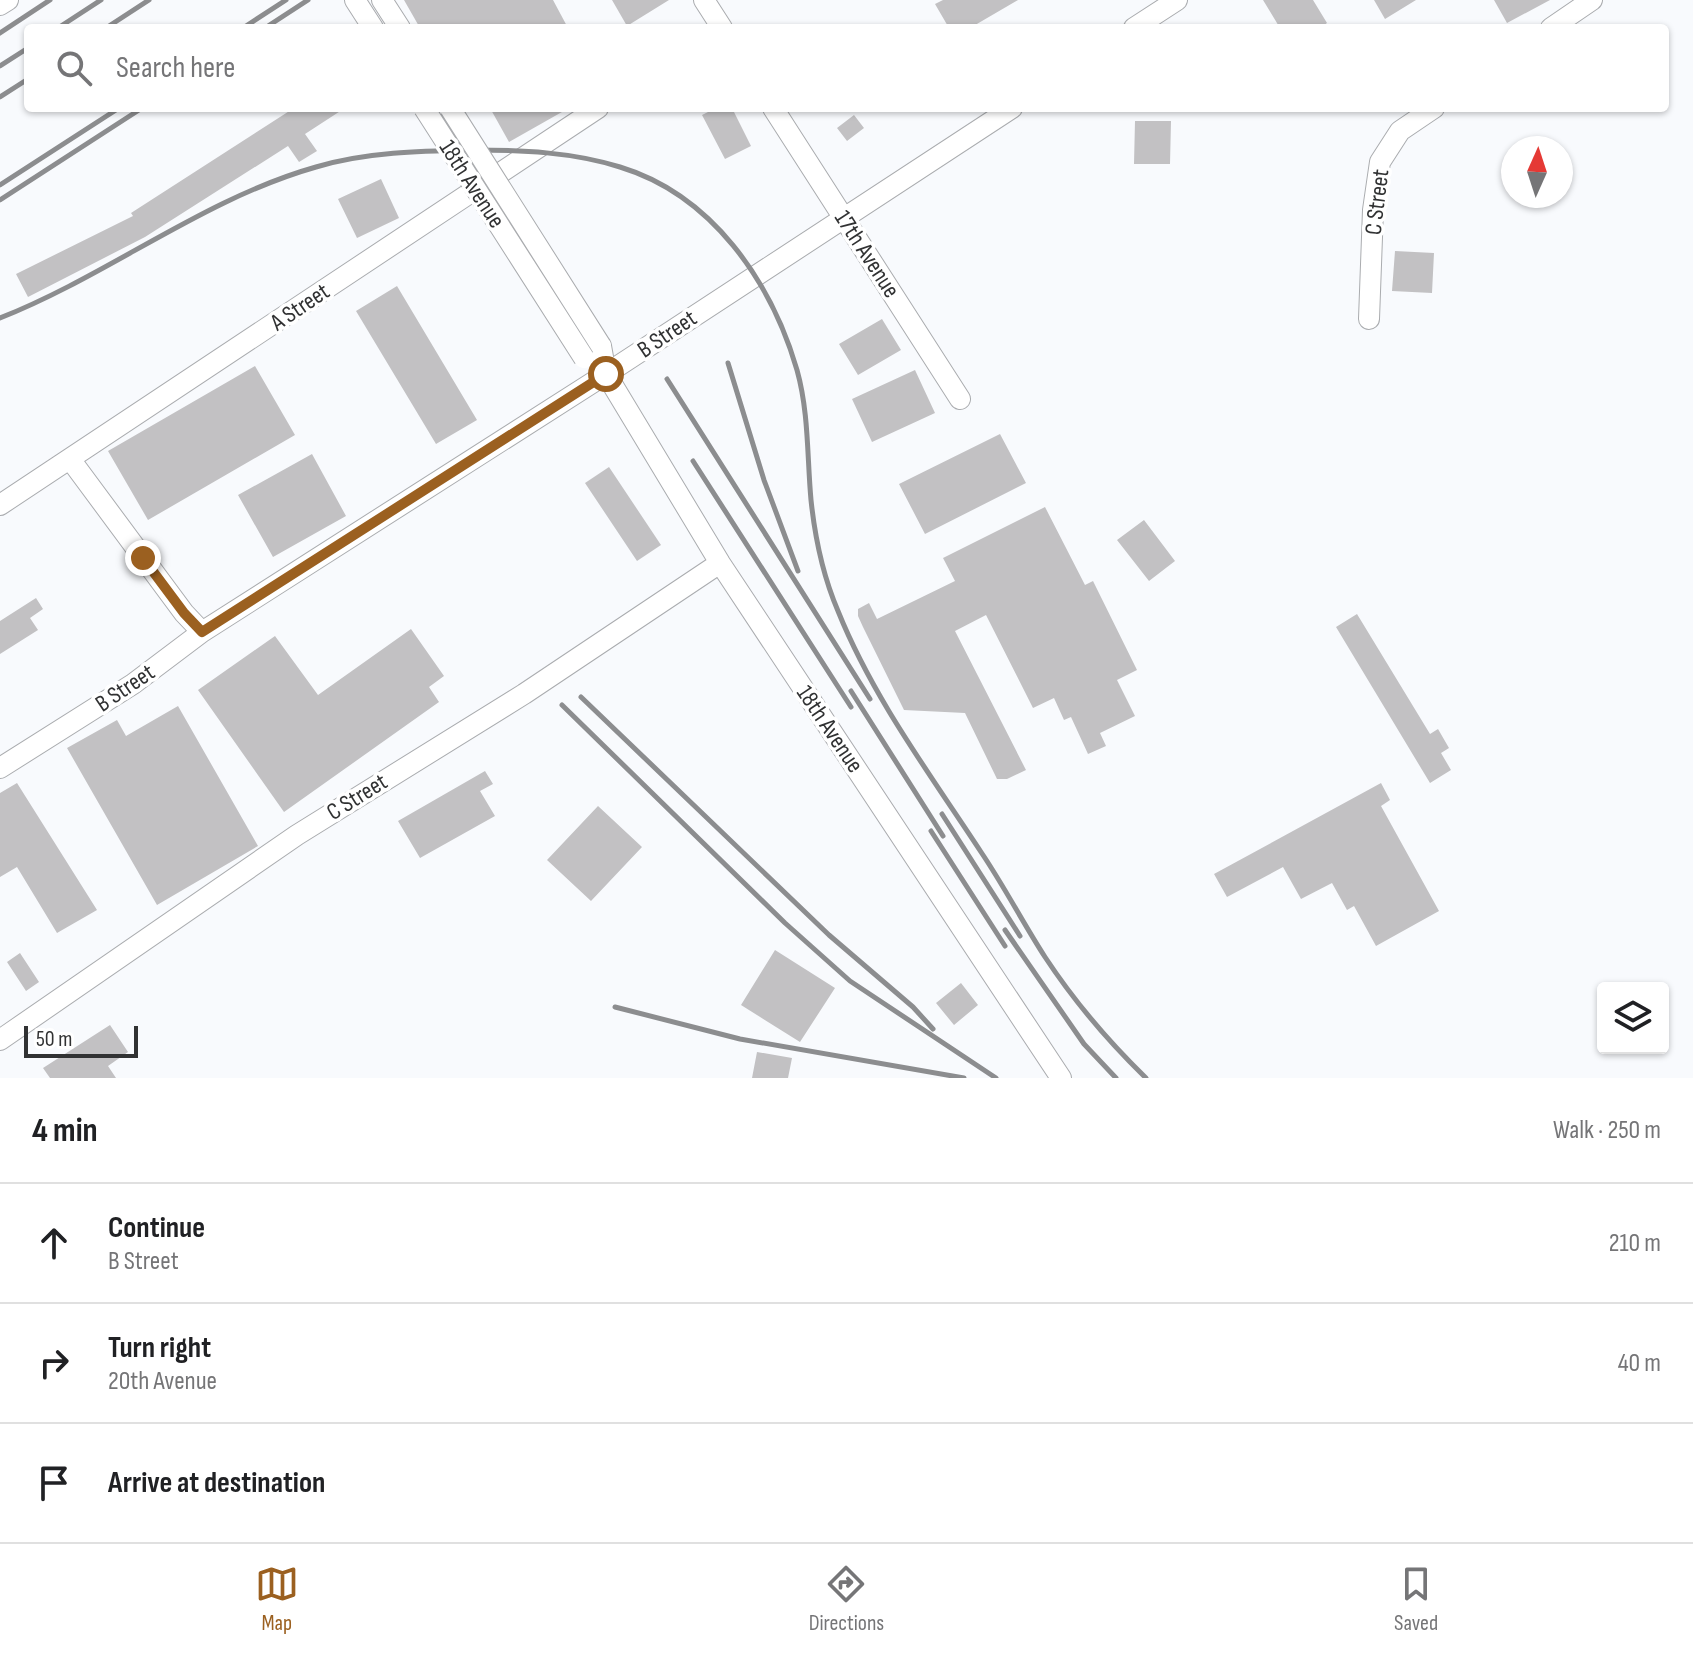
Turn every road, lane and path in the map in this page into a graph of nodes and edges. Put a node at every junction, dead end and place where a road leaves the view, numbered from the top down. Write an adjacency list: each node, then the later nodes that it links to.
1 (8, 0): 7 (street)
2 (355, 0): 8 (street)
3 (382, 0): 9 (street)
4 (704, 0): 10 (street)
5 (1177, 0): 11 (street)
6 (1592, 0): 12 (street)
7 (0, 5)
8 (370, 24)
9 (397, 24)
10 (718, 24)
11 (1140, 24)
12 (1557, 24)
13 (427, 112): 21 (street, 18th Avenue, bridge)
14 (453, 112): 21 (street, 18th Avenue, bridge)
15 (592, 112): 23 (street, A Street)
16 (776, 112): 19 (street, 17th Avenue)
17 (1006, 112): 19 (street, B Street)
18 (1428, 112): 20 (street, C Street)
19 (844, 218): 21 (street, B Street); 22 (street, 17th Avenue)
20 (1369, 319)
21 (606, 374): 25 (street, 18th Avenue); 26 (street, B Street)
22 (960, 399)
23 (70, 459): 24 (street, A Street); 26 (street)
24 (0, 505)
25 (720, 563): 28 (street, C Street); 29 (street, 18th Avenue)
26 (202, 632): 27 (street, B Street)
27 (0, 768)
28 (0, 1040)
29 (1061, 1078)

